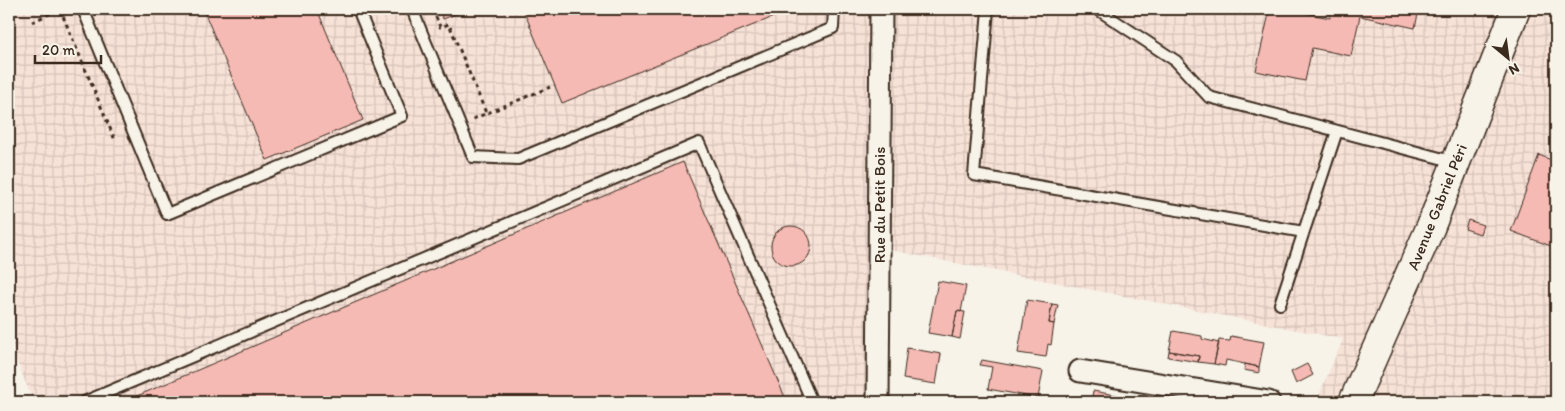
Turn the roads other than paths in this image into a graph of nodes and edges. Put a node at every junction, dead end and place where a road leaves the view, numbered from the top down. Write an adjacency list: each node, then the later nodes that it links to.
1 (83, 9): 2 (lane)
2 (358, 9)
3 (412, 9): 4 (lane)
4 (834, 9)
5 (881, 9): 16 (street, Rue du Petit Bois)
6 (988, 9): 11 (lane)
7 (1097, 9): 9 (lane)
8 (1516, 9): 10 (main road, Avenue Gabriel Péri)
9 (1337, 131): 10 (lane); 11 (lane)
10 (1456, 163): 18 (main road, Avenue Gabriel Péri)
11 (1304, 232): 12 (lane)
12 (1280, 304)
13 (1080, 371): 17 (street)
14 (84, 402): 15 (lane)
15 (812, 402)
16 (878, 402)
17 (1269, 402)
18 (1353, 402)

